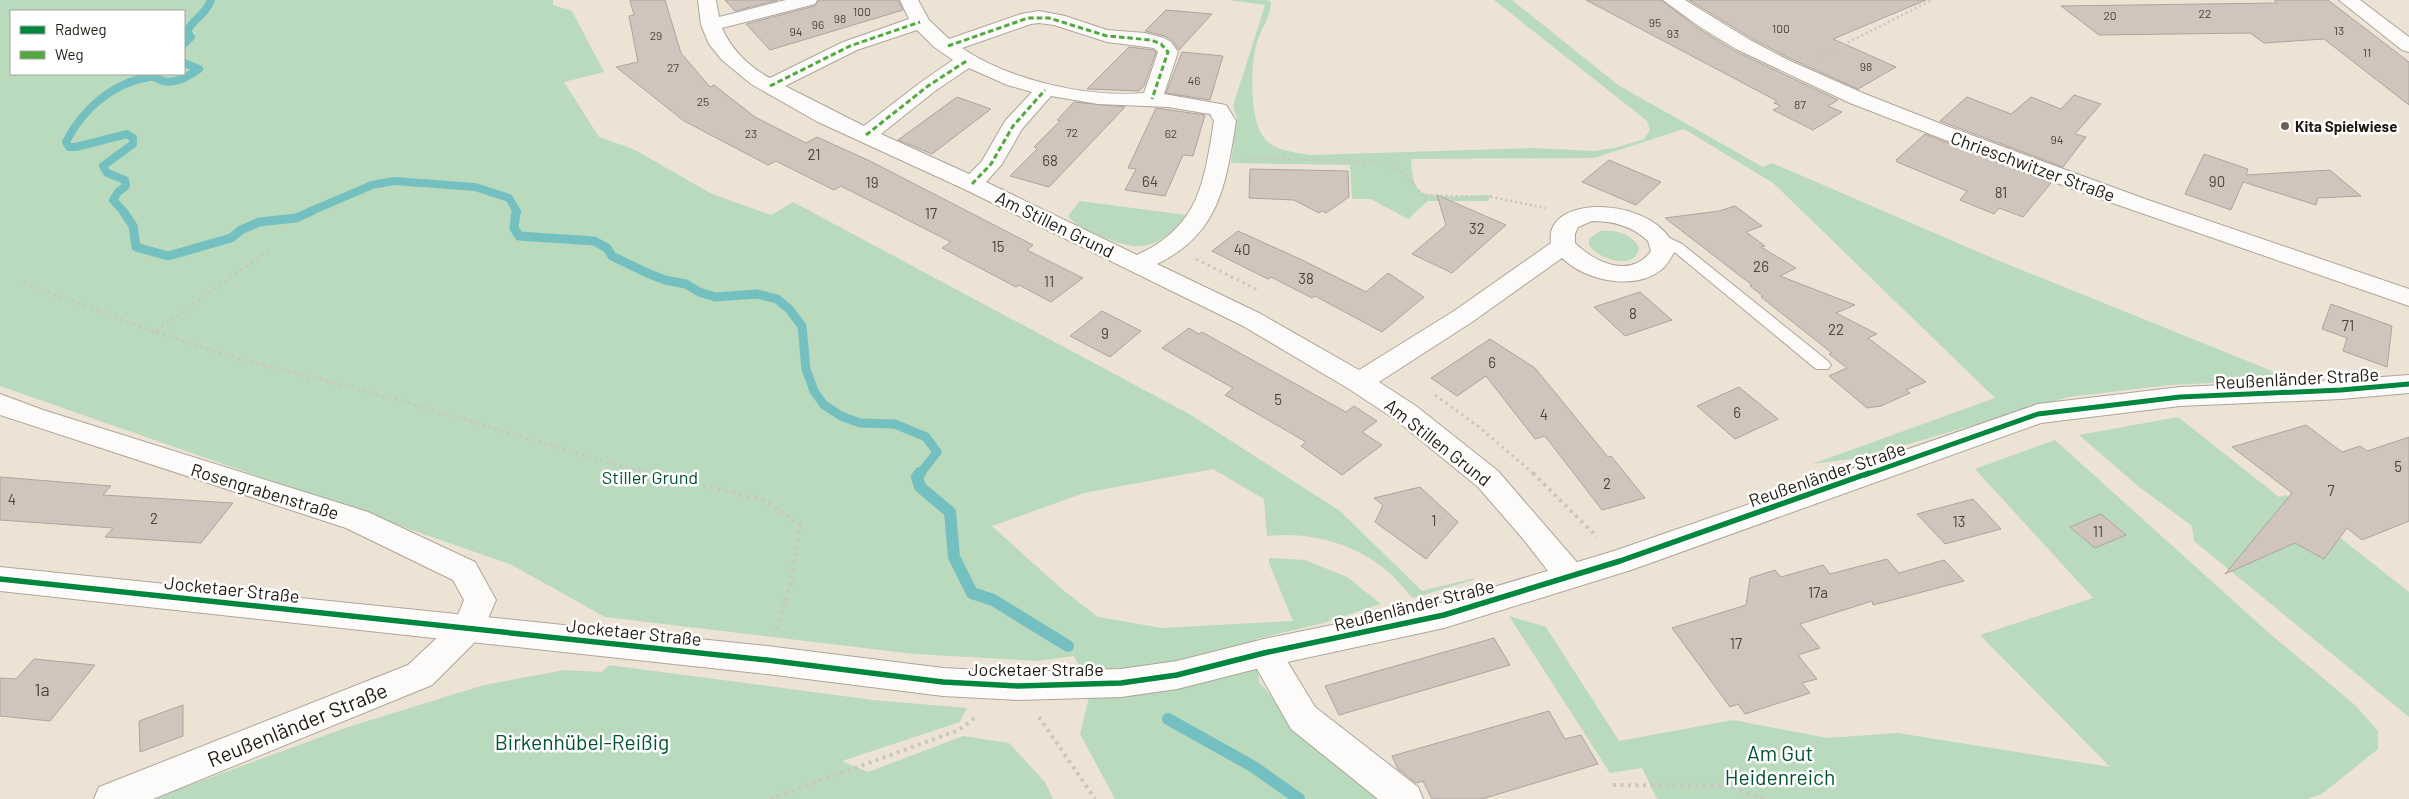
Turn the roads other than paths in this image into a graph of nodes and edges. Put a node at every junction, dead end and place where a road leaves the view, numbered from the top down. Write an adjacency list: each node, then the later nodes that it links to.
1 (706, 0): 7 (street, Am Stillen Grund)
2 (808, 0): 7 (street)
3 (909, 0): 6 (street)
4 (1672, 0): 19 (street, Chrieschwitzer Straße)
5 (2348, 0): 9 (street)
6 (920, 22): 8 (street); 11 (street)
7 (711, 25): 11 (street, Am Stillen Grund)
8 (948, 46): 10 (street); 13 (street)
9 (2409, 46)
10 (968, 60): 12 (street); 14 (street)
11 (770, 86): 14 (street, Am Stillen Grund)
12 (1046, 90): 13 (street); 15 (street, Am Stillen Grund)
13 (1152, 99): 18 (street)
14 (866, 135): 15 (street, Am Stillen Grund)
15 (972, 184): 18 (street, Am Stillen Grund)
16 (1659, 238): 17 (street); 17 (street); 20 (lane)
17 (1564, 245): 21 (street)
18 (1138, 264): 21 (street, Am Stillen Grund)
19 (2409, 298)
20 (1822, 365)
21 (1359, 382): 24 (street, Am Stillen Grund)
22 (2409, 384): 24 (street, Reußenländer Straße)
23 (0, 404): 26 (street, Rosengrabenstraße)
24 (1570, 576): 27 (street, Reußenländer Straße)
25 (0, 579): 26 (street, Jocketaer Straße)
26 (469, 628): 27 (street, Jocketaer Straße); 28 (street, Reußenländer Straße)
27 (1264, 653): 29 (street)
28 (112, 799)
29 (1405, 799)

